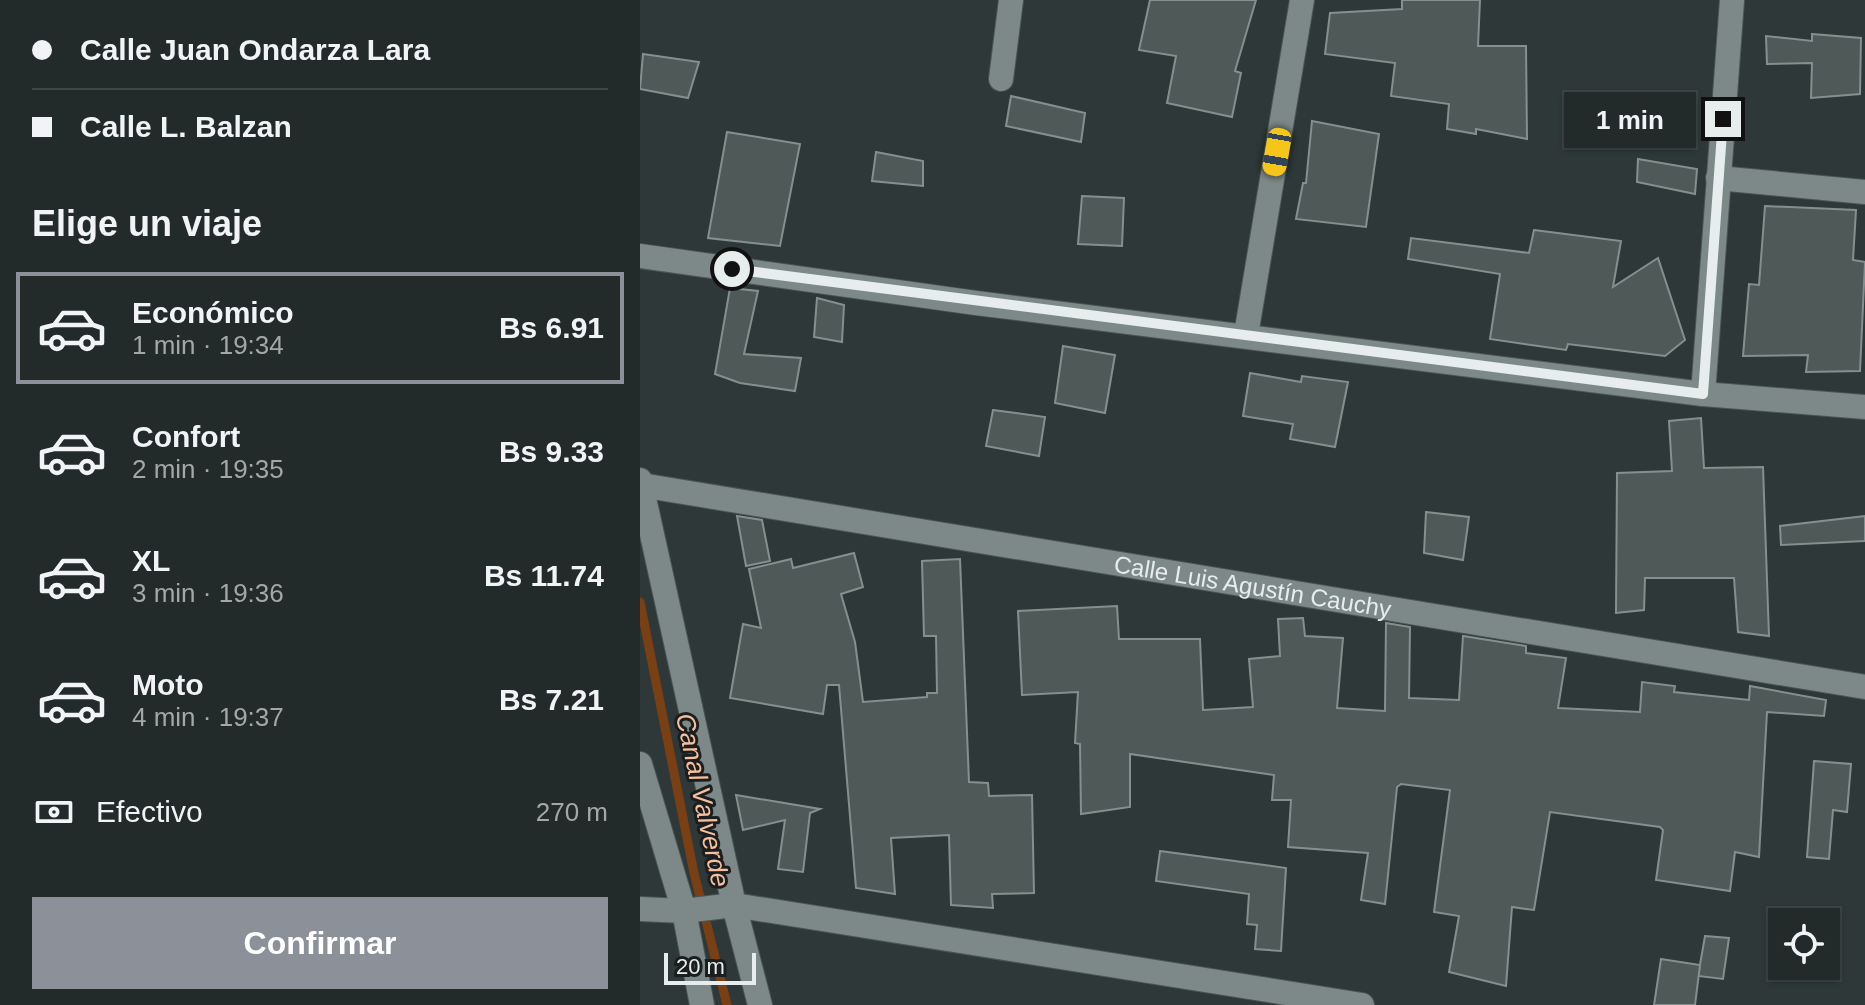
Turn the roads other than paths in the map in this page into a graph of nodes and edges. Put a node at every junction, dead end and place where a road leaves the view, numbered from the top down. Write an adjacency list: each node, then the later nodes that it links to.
1 (1011, 0): 4 (street)
2 (1302, 0): 8 (street)
3 (1732, 0): 5 (street)
4 (1001, 79)
5 (1718, 178): 6 (street); 9 (street)
6 (1865, 192)
7 (640, 256): 8 (street)
8 (1246, 335): 9 (street)
9 (1703, 394): 10 (street)
10 (1865, 407)
11 (640, 483): 12 (street, Calle Luis Agustín Cauchy); 14 (street)
12 (1865, 687)
13 (640, 764): 16 (street)
14 (734, 905): 16 (street); 18 (street); 19 (street)
15 (640, 909): 16 (street)
16 (684, 911): 17 (street)
17 (702, 1005)
18 (760, 1005)
19 (1362, 1005)

